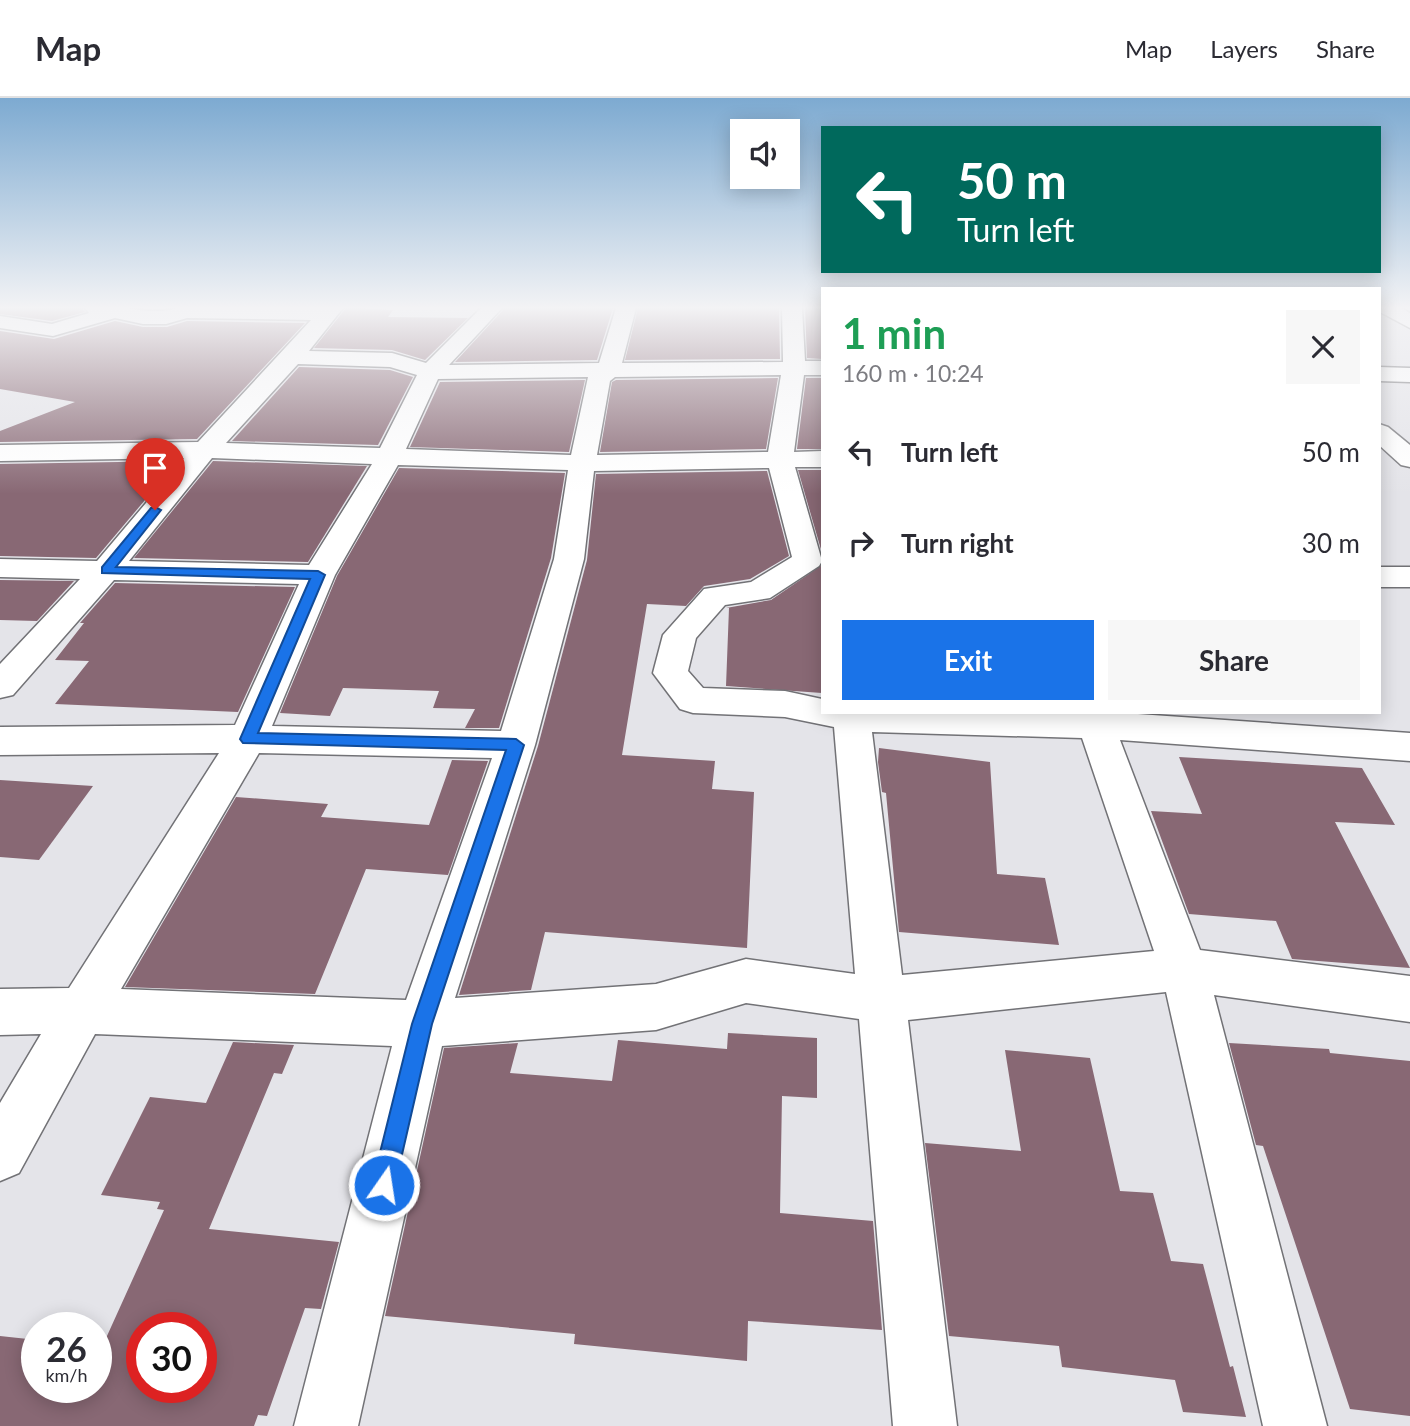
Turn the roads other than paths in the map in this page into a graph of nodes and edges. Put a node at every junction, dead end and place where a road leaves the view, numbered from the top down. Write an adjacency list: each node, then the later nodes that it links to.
1 (280, 370): 12 (street)
2 (424, 370): 8 (street)
3 (496, 370): 8 (street)
4 (567, 370): 7 (street)
5 (676, 370): 7 (street)
6 (807, 370): 17 (street)
7 (608, 371): 18 (street)
8 (430, 372): 14 (street)
9 (1381, 374): 10 (street)
10 (1410, 375)
11 (1381, 434): 16 (street)
12 (205, 450): 13 (street); 14 (street); 22 (street)
13 (0, 453)
14 (388, 457): 18 (street); 23 (street)
15 (821, 459): 17 (street)
16 (1410, 459)
17 (780, 460): 18 (street); 27 (street)
18 (582, 463): 32 (street)
19 (1381, 467): 20 (street)
20 (1410, 468)
21 (0, 568): 22 (street)
22 (106, 570): 23 (street); 26 (street)
23 (318, 575): 30 (street)
24 (1381, 577): 25 (street)
25 (1410, 577)
26 (0, 686)
27 (821, 712)
28 (833, 714): 29 (street); 36 (street)
29 (1093, 719): 33 (street); 34 (street)
30 (248, 739): 31 (street); 32 (street); 37 (street)
31 (0, 741)
32 (516, 745): 39 (street)
33 (1404, 755)
34 (1184, 969): 35 (street); 36 (street); 43 (street)
35 (1410, 999)
36 (882, 1000): 39 (street); 42 (street)
37 (82, 1011): 38 (street); 39 (street); 40 (street)
38 (0, 1012)
39 (422, 1024): 41 (street)
40 (0, 1154)
41 (326, 1426)
42 (925, 1426)
43 (1295, 1426)

